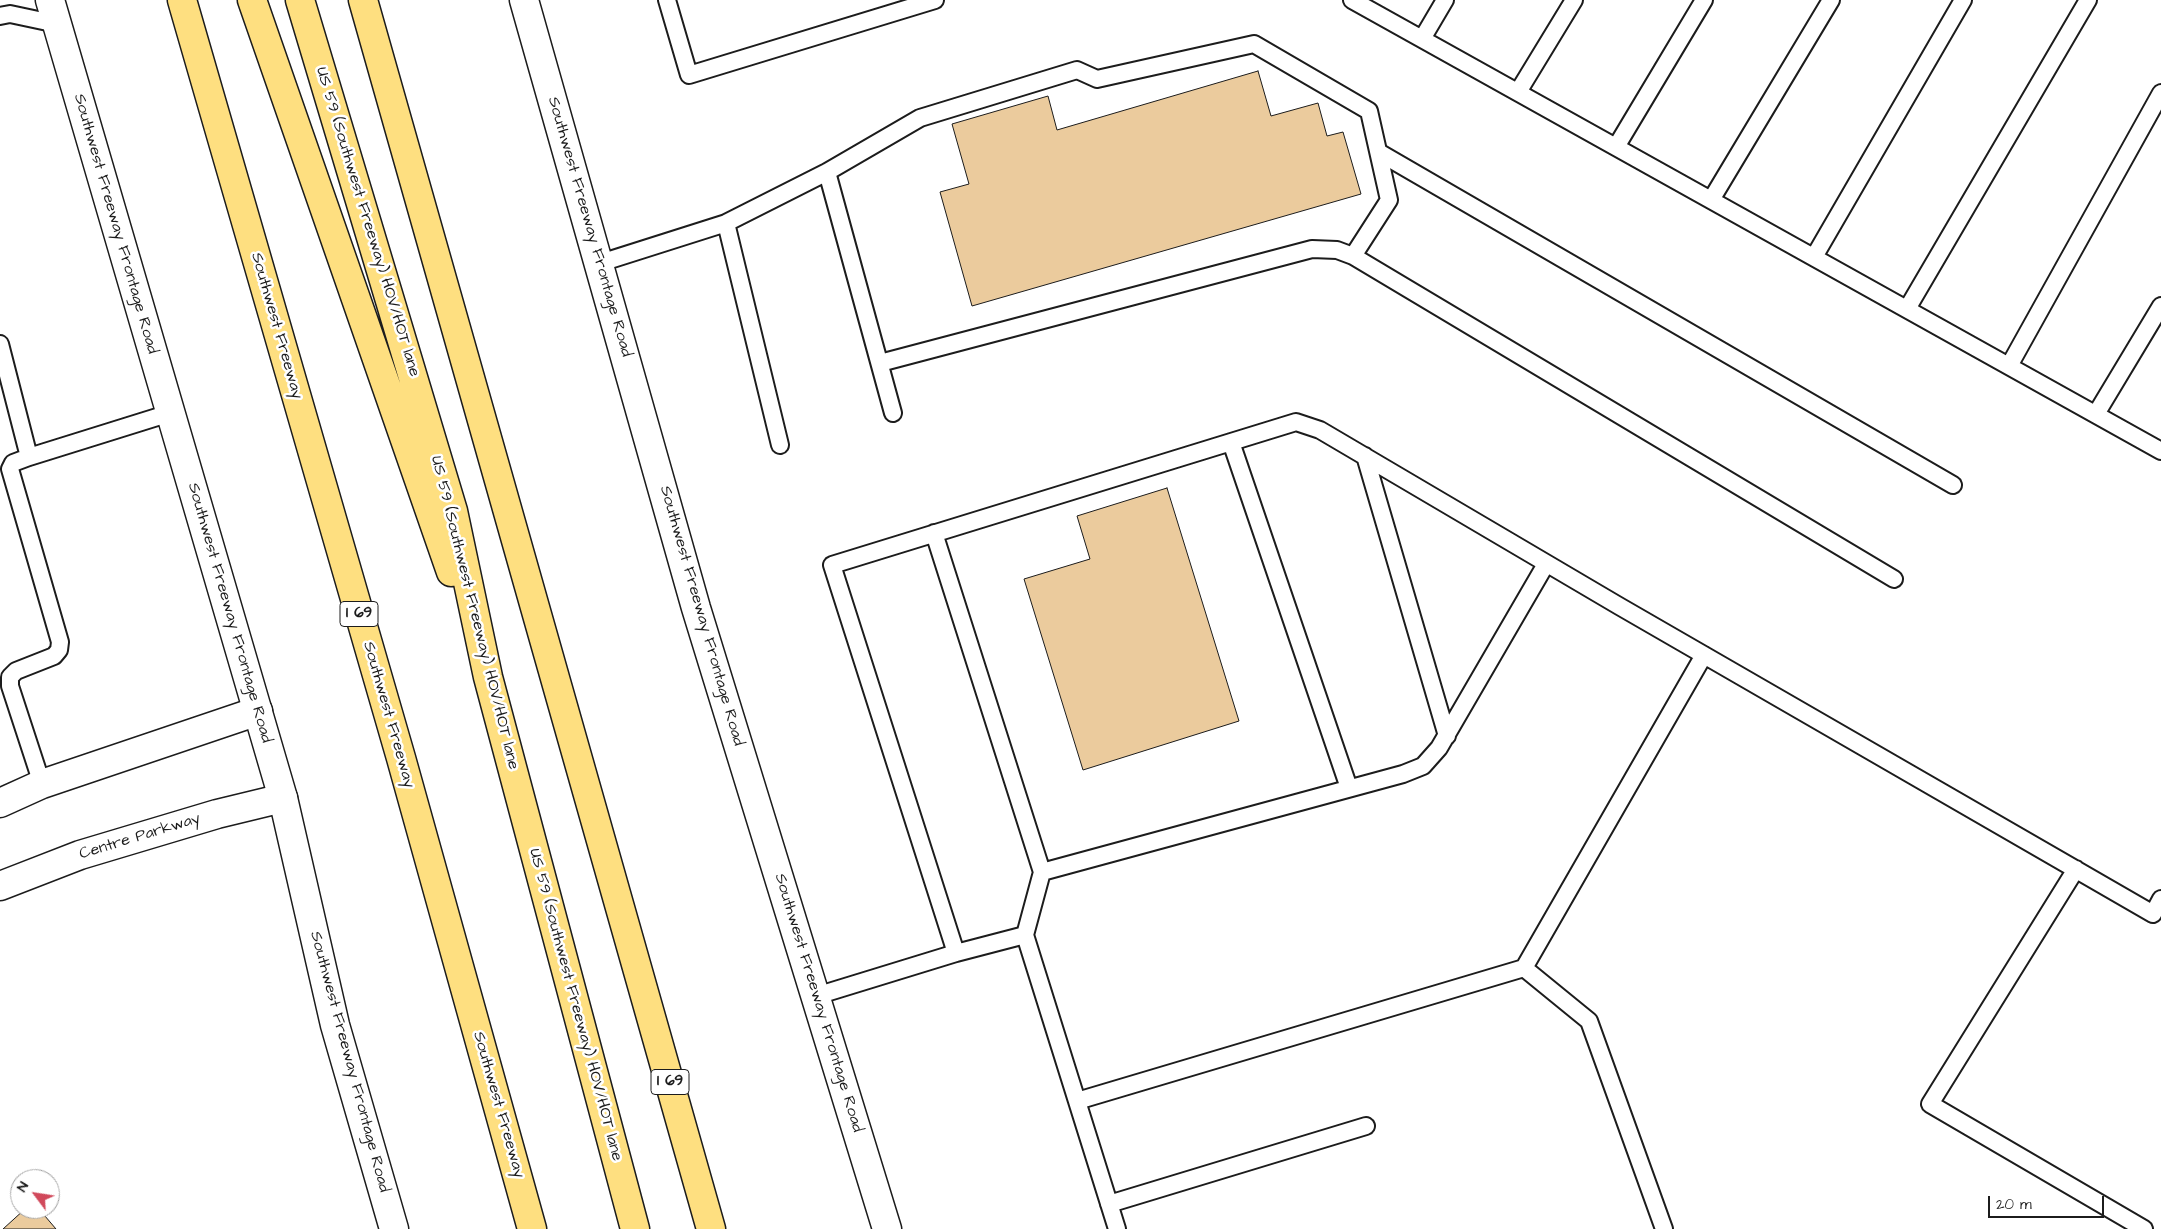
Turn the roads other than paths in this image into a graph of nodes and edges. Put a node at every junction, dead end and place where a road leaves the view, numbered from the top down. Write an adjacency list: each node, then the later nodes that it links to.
1 (182, 0): 68 (highway, Southwest Freeway / I 69)
2 (252, 0): 47 (highway)
3 (300, 0): 47 (highway, US 59 (Southwest Freeway) HOV/HOT lane)
4 (363, 0): 70 (highway, I 69)
5 (524, 0): 27 (main road, Southwest Freeway Frontage Road)
6 (667, 0): 7 (lane)
7 (934, 0)
8 (1352, 0): 17 (lane)
9 (1445, 0): 17 (lane)
10 (1574, 0): 18 (lane)
11 (1704, 0): 20 (lane)
12 (1831, 0): 23 (lane)
13 (1963, 0): 26 (lane)
14 (2088, 0): 29 (lane)
15 (53, 12): 16 (lane); 34 (main road, Southwest Freeway Frontage Road)
16 (0, 16)
17 (1422, 39): 18 (lane)
18 (1518, 92): 20 (lane)
19 (2161, 93): 32 (lane)
20 (1616, 147): 23 (lane)
21 (1380, 153): 22 (lane); 25 (lane); 42 (lane)
22 (827, 172): 24 (lane); 31 (lane)
23 (1712, 200): 26 (lane)
24 (726, 223): 27 (lane); 38 (lane)
25 (1353, 256): 31 (lane); 45 (lane)
26 (1814, 257): 29 (lane)
27 (600, 263): 63 (main road, Southwest Freeway Frontage Road)
28 (2161, 306): 36 (lane)
29 (1907, 309): 32 (lane)
30 (0, 344): 33 (lane)
31 (880, 363): 35 (lane)
32 (2009, 366): 36 (lane)
33 (4, 374): 41 (lane)
34 (170, 413): 41 (lane); 49 (main road, Southwest Freeway Frontage Road)
35 (893, 413)
36 (2096, 414): 39 (lane)
37 (1232, 442): 40 (lane); 43 (lane); 52 (lane)
38 (780, 445)
39 (2161, 451)
40 (1365, 456): 44 (lane); 50 (lane)
41 (29, 457): 48 (lane)
42 (1953, 485)
43 (934, 533): 56 (lane); 61 (lane)
44 (1546, 564): 46 (lane); 50 (lane)
45 (1894, 579)
46 (1704, 655): 55 (lane); 62 (lane)
47 (488, 677): 69 (highway, US 59 (Southwest Freeway) HOV/HOT lane)
48 (5, 679): 51 (lane)
49 (258, 711): 51 (main road); 53 (main road, Southwest Freeway Frontage Road)
50 (1446, 736): 52 (lane)
51 (42, 784): 54 (main road)
52 (1349, 788): 56 (lane)
53 (283, 798): 57 (main road, Centre Parkway); 67 (main road, Southwest Freeway Frontage Road)
54 (0, 804)
55 (2076, 869): 59 (lane); 74 (lane)
56 (1042, 872): 60 (lane)
57 (0, 886)
58 (2161, 899): 59 (lane)
59 (2157, 916)
60 (1025, 935): 61 (lane); 64 (lane)
61 (956, 953): 63 (lane)
62 (1524, 968): 64 (lane); 73 (lane)
63 (816, 996): 71 (main road, Southwest Freeway Frontage Road)
64 (1077, 1101): 66 (lane)
65 (1366, 1126): 66 (lane)
66 (1109, 1204): 72 (lane)
67 (394, 1229)
68 (532, 1229)
69 (635, 1229)
70 (711, 1229)
71 (887, 1229)
72 (1117, 1229)
73 (1664, 1229)
74 (2144, 1229)

